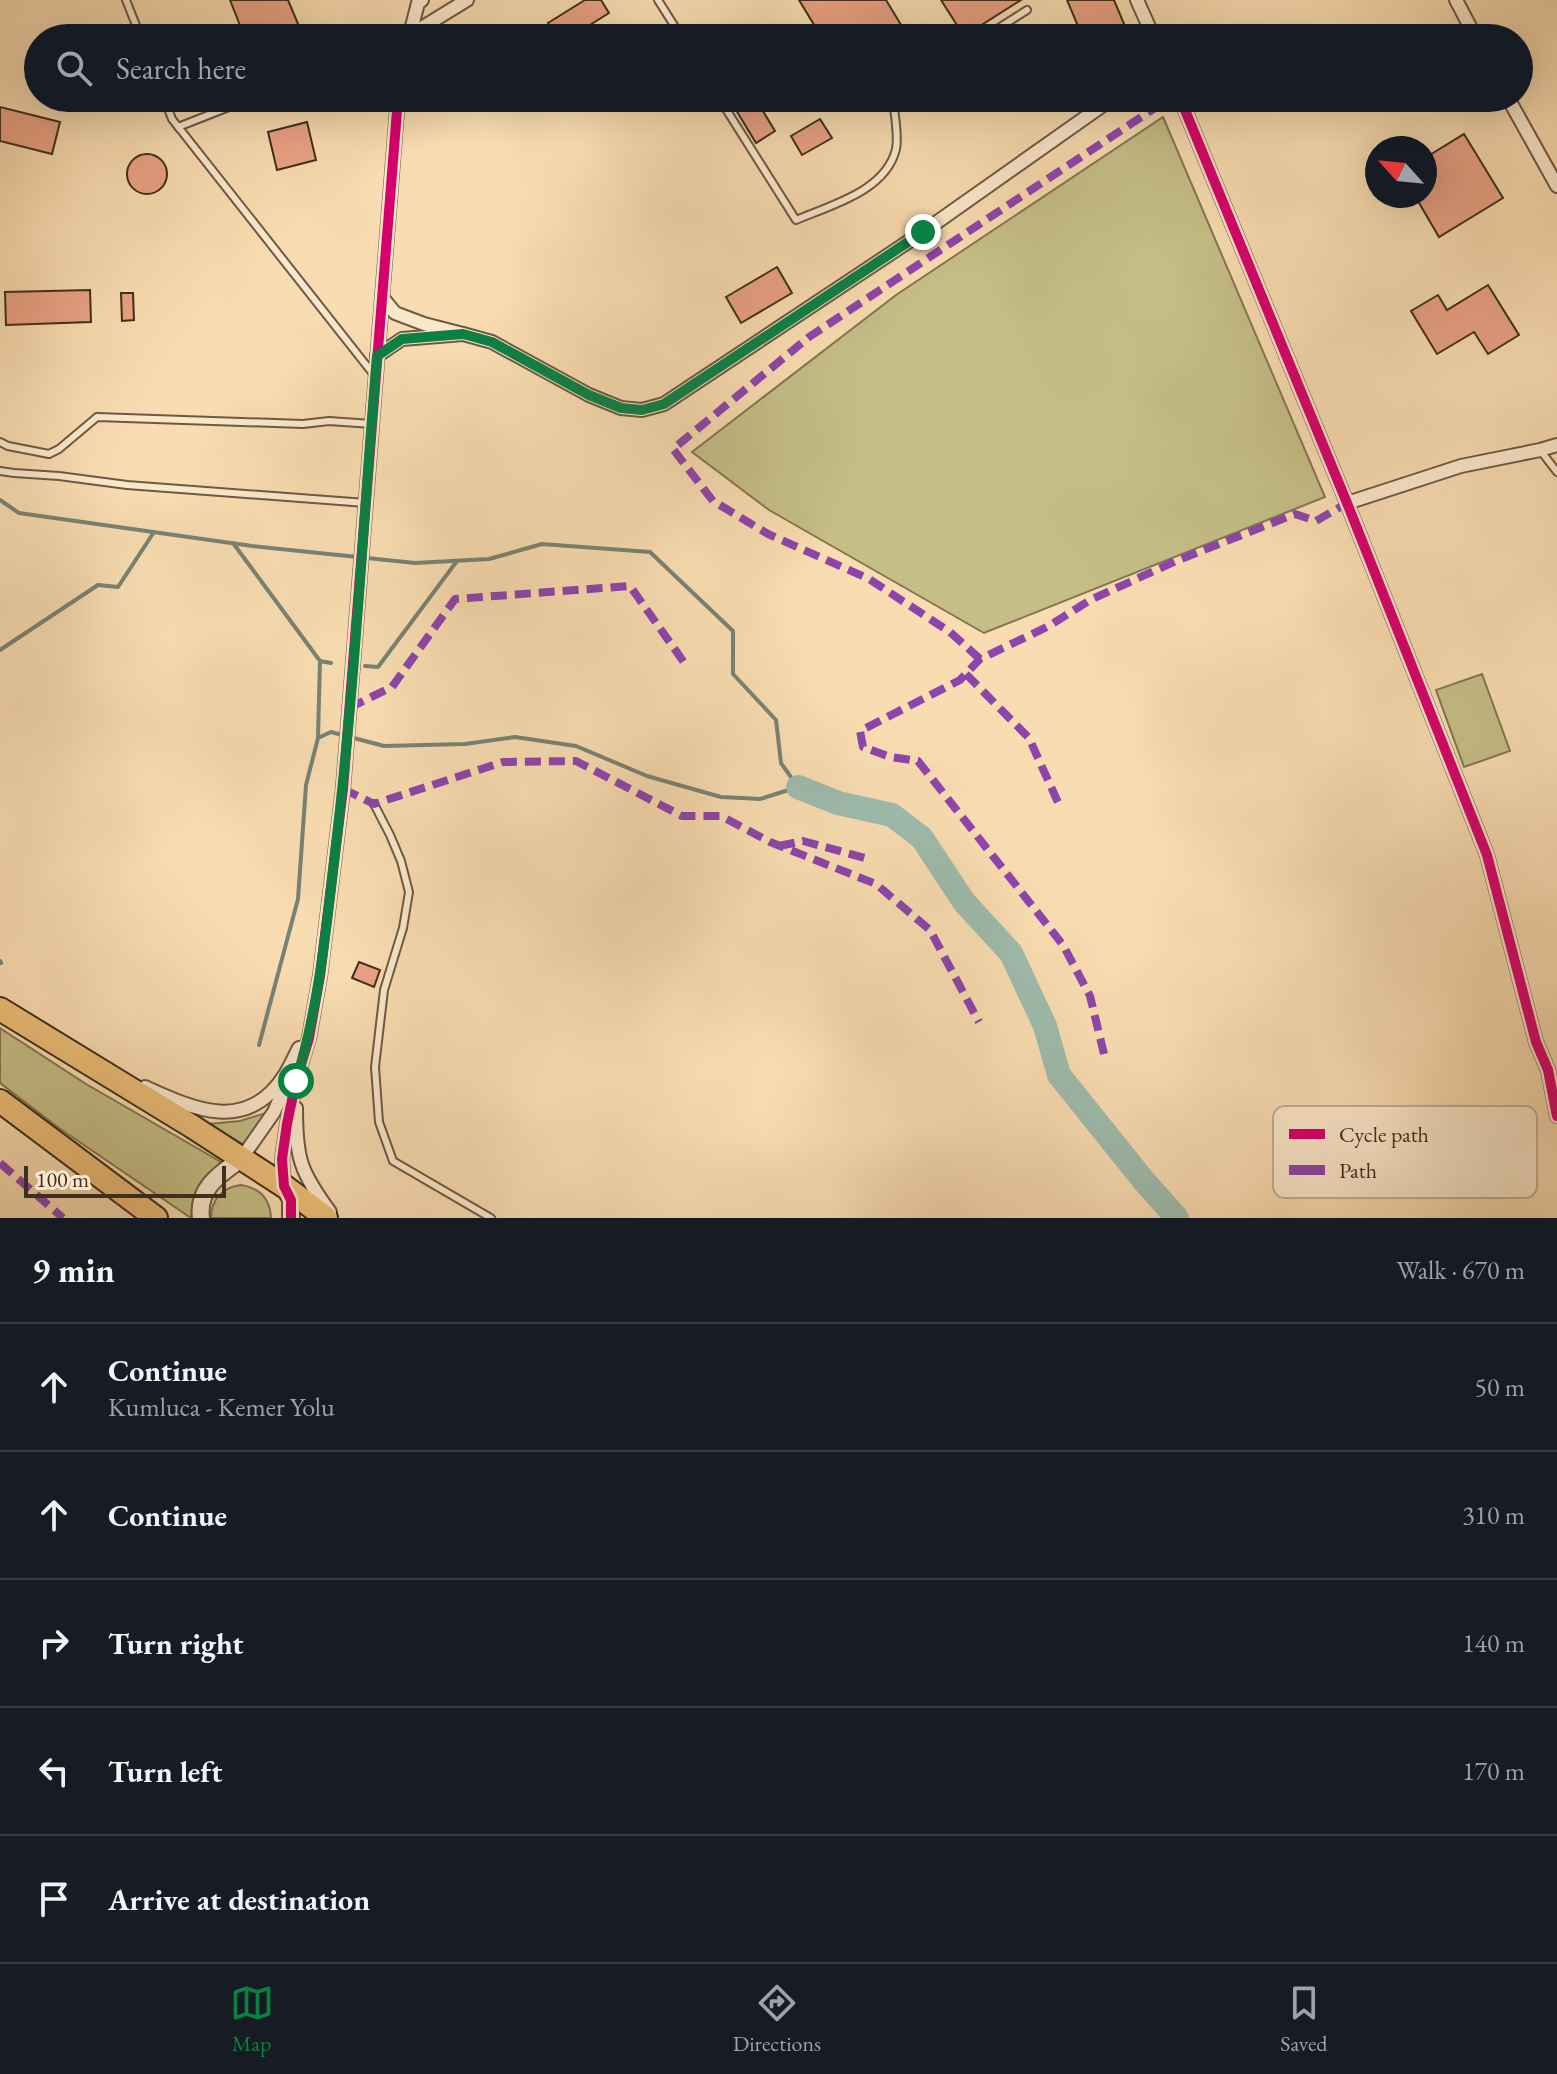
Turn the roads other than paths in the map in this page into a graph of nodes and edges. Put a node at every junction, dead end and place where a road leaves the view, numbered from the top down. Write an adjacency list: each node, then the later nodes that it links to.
1 (126, 0): 8 (lane)
2 (467, 0): 10 (street)
3 (658, 0): 11 (lane)
4 (1137, 0): 13 (street)
5 (1456, 0): 14 (street)
6 (420, 1): 9 (street)
7 (1027, 10): 12 (lane)
8 (135, 24)
9 (413, 24)
10 (429, 24)
11 (673, 24)
12 (1005, 24)
13 (1148, 24)
14 (1469, 24)
15 (169, 112): 23 (lane)
16 (216, 112): 23 (lane)
17 (397, 112): 25 (street)
18 (728, 112): 19 (lane)
19 (894, 112)
20 (1093, 112): 26 (street)
21 (1186, 112): 36 (street)
22 (1516, 112): 24 (street)
23 (178, 127): 28 (lane)
24 (1557, 186)
25 (382, 297): 26 (street); 27 (street)
26 (463, 334): 27 (street)
27 (377, 356): 28 (street)
28 (376, 377): 29 (street)
29 (372, 424): 30 (lane); 35 (street)
30 (0, 442)
31 (1557, 445): 32 (street)
32 (1540, 450): 34 (lane); 36 (street)
33 (0, 471): 35 (lane)
34 (1557, 472)
35 (366, 503): 38 (street)
36 (1347, 503): 42 (street)
37 (374, 804): 53 (lane)
38 (320, 976): 40 (street); 43 (street)
39 (0, 1009): 41 (highway)
40 (299, 1048): 41 (street); 46 (street)
41 (82, 1059): 46 (highway)
42 (1552, 1072): 45 (street)
43 (296, 1081): 47 (street); 52 (street)
44 (0, 1101): 48 (highway)
45 (1557, 1116)
46 (241, 1159): 47 (highway); 49 (street)
47 (284, 1186): 50 (street); 51 (highway)
48 (156, 1218)
49 (201, 1218)
50 (291, 1218)
51 (326, 1218)
52 (335, 1218)
53 (491, 1218)

